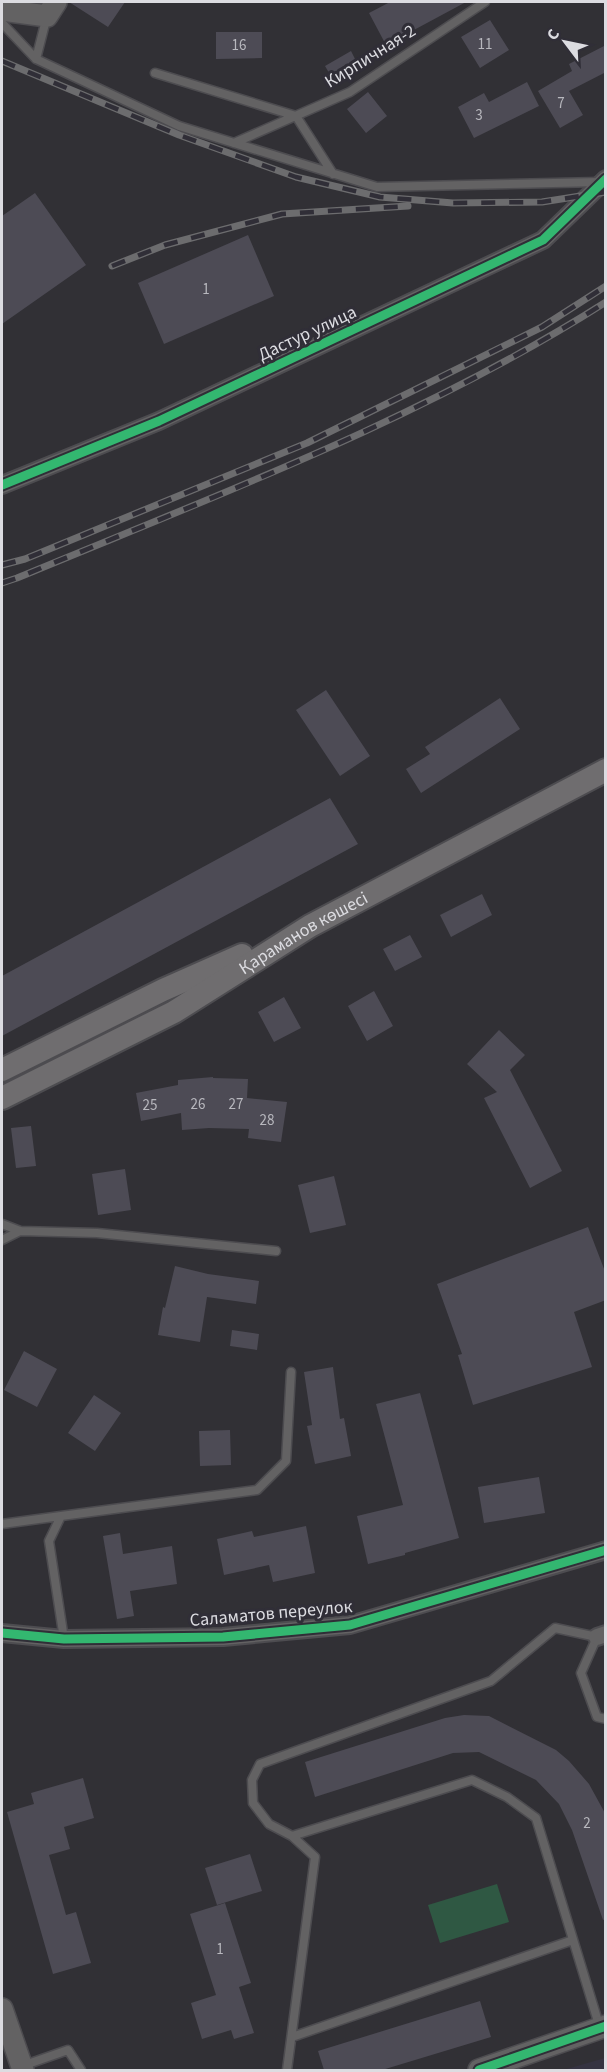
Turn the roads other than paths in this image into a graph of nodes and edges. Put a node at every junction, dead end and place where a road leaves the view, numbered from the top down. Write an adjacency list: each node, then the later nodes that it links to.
1 (485, 2): 7 (lane, Кирпичная-2)
2 (51, 9): 3 (street); 5 (lane)
3 (2, 10)
4 (2, 23): 5 (lane)
5 (36, 59): 8 (lane)
6 (155, 73): 7 (lane)
7 (296, 116): 8 (lane, Кирпичная-2); 9 (lane)
8 (234, 143): 9 (lane)
9 (333, 174): 10 (lane)
10 (604, 180): 11 (street, Дастур улица)
11 (2, 485)
12 (606, 770): 13 (main road, Қараманов көшесі)
13 (310, 926): 14 (main road); 15 (main road, Қараманов көшесі)
14 (2, 1070)
15 (2, 1098)
16 (2, 1224): 17 (lane)
17 (20, 1231): 18 (lane); 19 (lane)
18 (2, 1240)
19 (276, 1251)
20 (291, 1372): 21 (lane)
21 (61, 1516): 22 (lane); 26 (lane)
22 (2, 1524)
23 (606, 1550): 26 (street, Саламатов переулок)
24 (2, 1633): 26 (street, Саламатов переулок)
25 (601, 1635): 27 (lane); 28 (lane)
26 (64, 1639)
27 (606, 1719)
28 (292, 1836): 29 (lane); 32 (lane)
29 (573, 1940): 31 (lane); 32 (lane)
30 (2, 2009): 33 (street)
31 (603, 2027): 36 (street)
32 (292, 2037): 35 (lane)
33 (22, 2068): 34 (lane)
34 (81, 2070)
35 (287, 2070)
36 (478, 2070)

